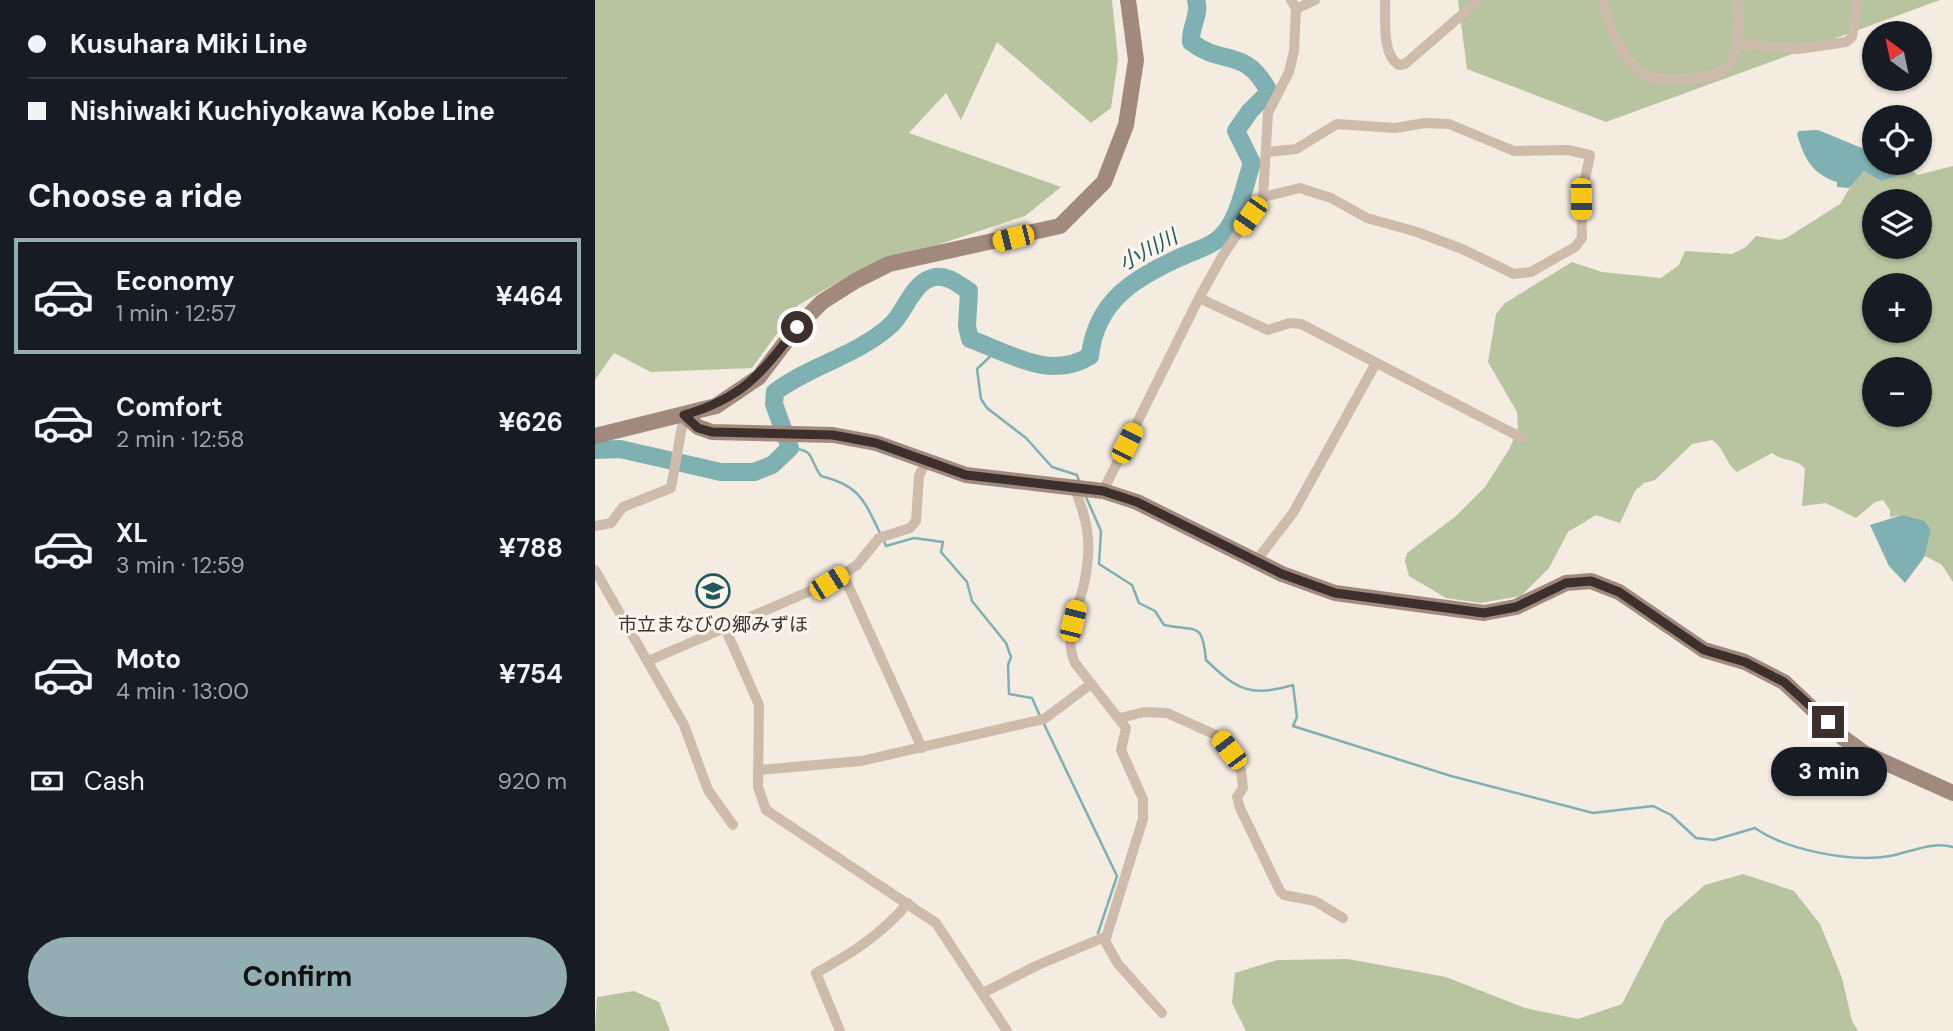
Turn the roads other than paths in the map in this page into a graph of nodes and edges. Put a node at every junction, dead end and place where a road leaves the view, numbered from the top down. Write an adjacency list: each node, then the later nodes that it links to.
1 (1128, 0): 14 (main road)
2 (1315, 0): 8 (street)
3 (1385, 0): 4 (street)
4 (1479, 0)
5 (1602, 0): 9 (street)
6 (1737, 0): 9 (street)
7 (1858, 0): 9 (street)
8 (1293, 4): 10 (street)
9 (1737, 44)
10 (1267, 152): 11 (street); 11 (street)
11 (1263, 197): 12 (street)
12 (1199, 298): 13 (street); 18 (street)
13 (1376, 363): 16 (street); 20 (street)
14 (684, 415): 15 (main road); 17 (main road); 19 (street)
15 (595, 436)
16 (1522, 438)
17 (926, 461): 18 (main road); 22 (street)
18 (1090, 490): 20 (main road); 25 (street)
19 (595, 526)
20 (1256, 561): 29 (main road)
21 (595, 570): 24 (street)
22 (842, 574): 23 (street); 27 (street)
23 (725, 628): 24 (street); 28 (street)
24 (648, 661): 30 (street)
25 (1091, 684): 26 (street); 27 (street)
26 (1120, 718): 32 (street); 33 (street)
27 (922, 748): 28 (street)
28 (759, 770): 31 (street)
29 (1952, 789)
30 (733, 825)
31 (908, 904): 34 (street); 36 (street)
32 (1343, 919)
33 (1107, 936): 34 (street); 35 (street)
34 (983, 993): 37 (street)
35 (1161, 1013)
36 (840, 1031)
37 (1007, 1031)

